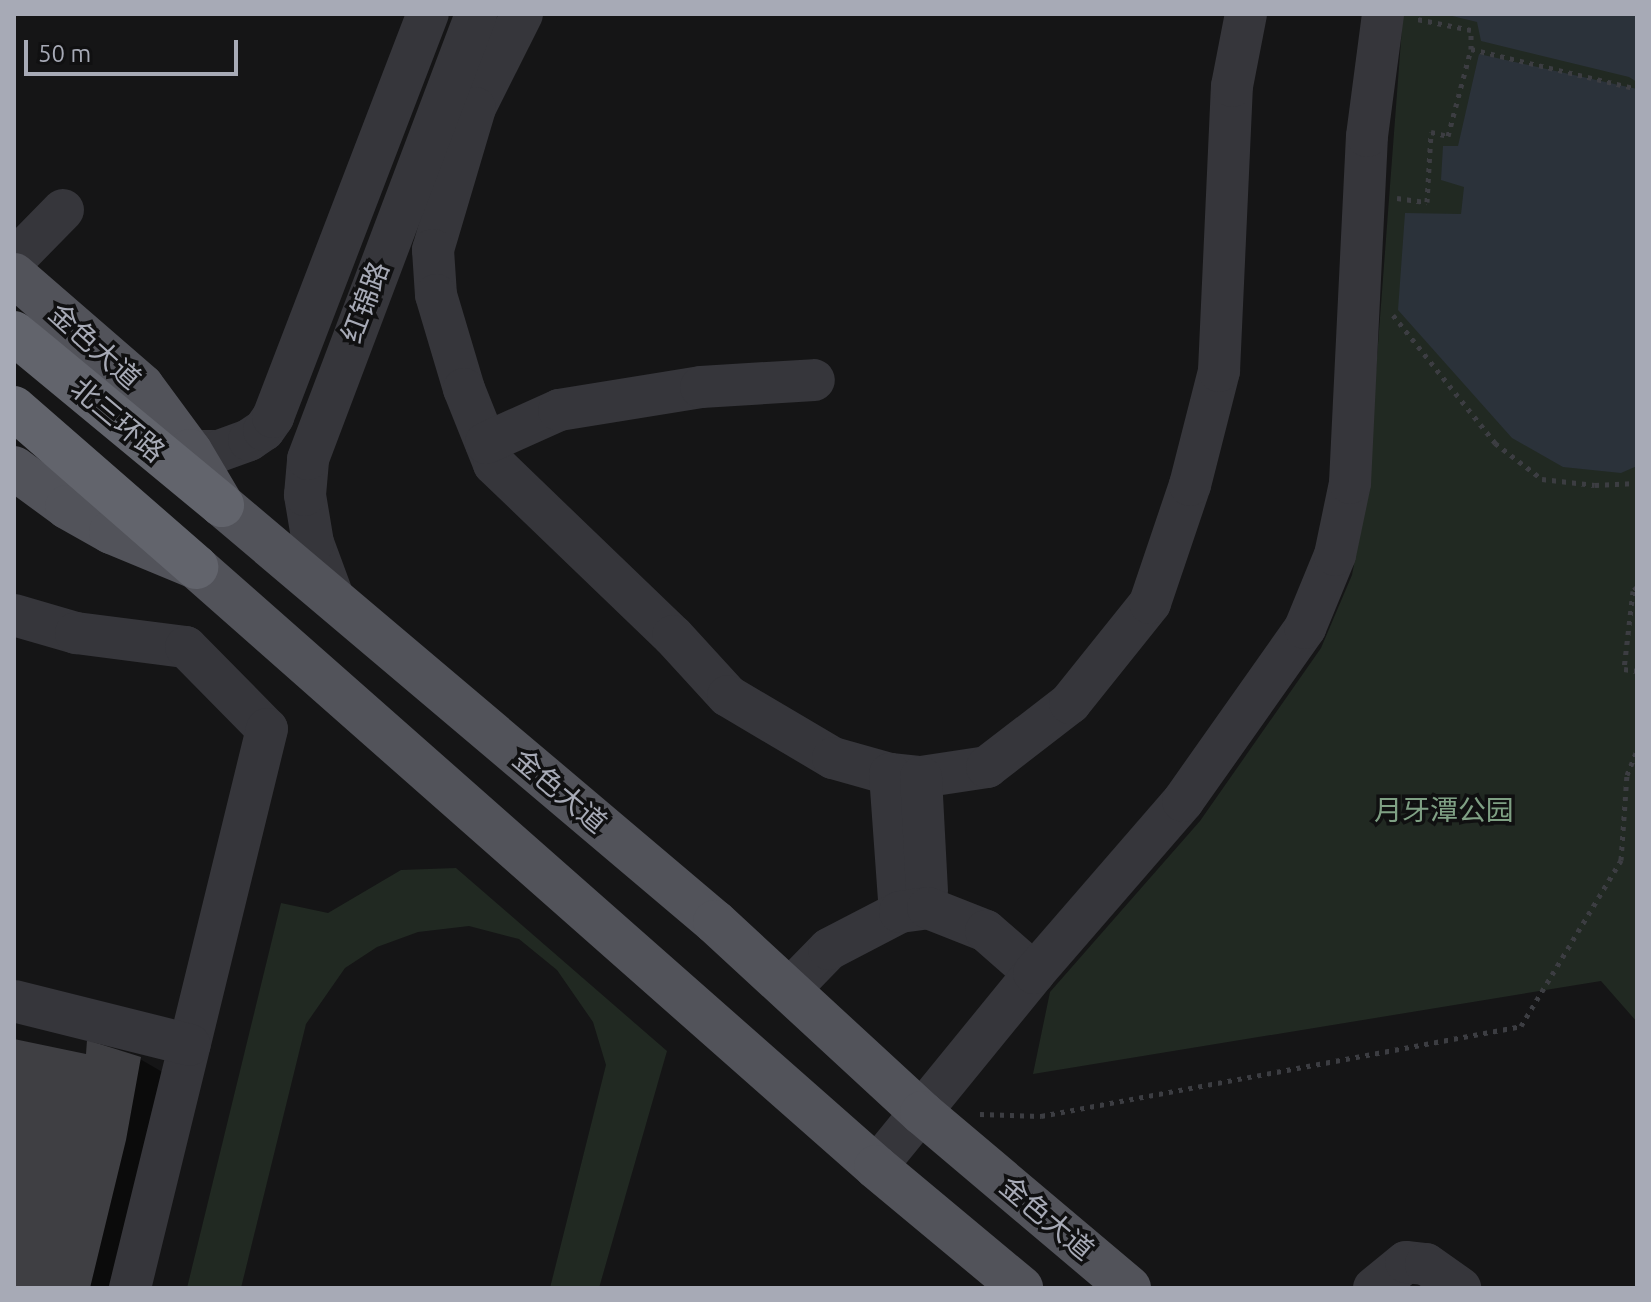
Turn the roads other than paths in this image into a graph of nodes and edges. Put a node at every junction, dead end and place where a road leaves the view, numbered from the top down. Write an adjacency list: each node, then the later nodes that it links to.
1 (428, 14): 14 (street, 红锦路)
2 (476, 14): 18 (street, 红锦路)
3 (522, 14): 13 (street)
4 (1246, 14): 20 (street)
5 (1383, 14): 22 (street)
6 (63, 210): 7 (street)
7 (14, 260)
8 (14, 275): 14 (main road, 金色大道)
9 (14, 333): 12 (highway, 北三环路)
10 (814, 380): 13 (street)
11 (25, 418): 17 (highway, 北三环路)
12 (132, 432): 14 (street); 16 (highway, 北三环路)
13 (486, 443): 20 (street)
14 (190, 451): 16 (main road, 金色大道)
15 (14, 468): 17 (main road)
16 (222, 505): 18 (main road, 金色大道)
17 (196, 567): 27 (main road)
18 (333, 597): 23 (main road, 金色大道)
19 (14, 615): 25 (street)
20 (905, 776): 21 (street)
21 (914, 910): 22 (street); 23 (street)
22 (1034, 973): 26 (street)
23 (789, 990): 26 (main road, 金色大道)
24 (14, 1001): 25 (street)
25 (190, 1045): 28 (street)
26 (922, 1113): 27 (street); 30 (main road, 金色大道)
27 (876, 1167): 29 (main road)
28 (130, 1288)
29 (1021, 1288)
30 (1129, 1288)
31 (1374, 1288): 32 (street)
32 (1460, 1288)

